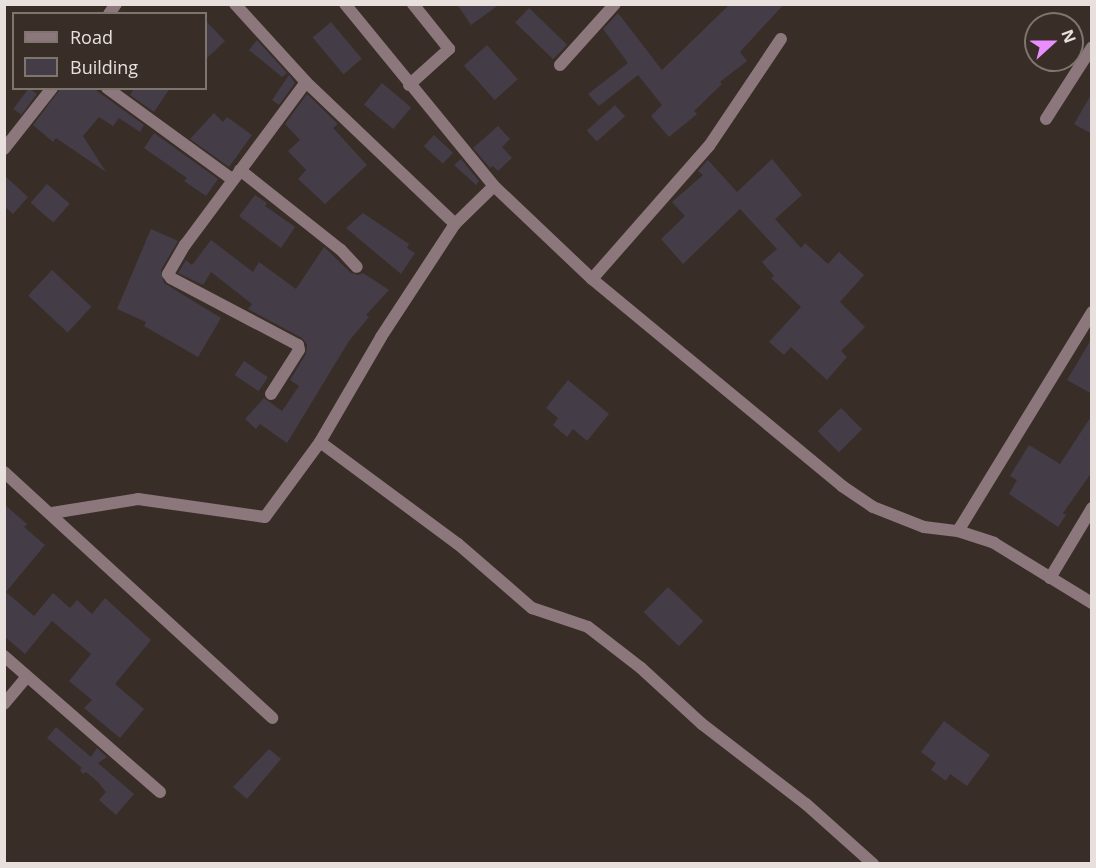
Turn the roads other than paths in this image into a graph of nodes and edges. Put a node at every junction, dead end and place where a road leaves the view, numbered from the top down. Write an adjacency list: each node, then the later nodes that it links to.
1 (235, 4): 8 (street)
2 (345, 4): 9 (street)
3 (413, 4): 9 (street)
4 (615, 4): 7 (street)
5 (781, 39): 18 (street)
6 (1092, 46): 12 (street)
7 (560, 65)
8 (306, 82): 14 (street); 16 (street)
9 (409, 85): 15 (street)
10 (50, 90): 13 (street)
11 (110, 90): 14 (street)
12 (1046, 119)
13 (4, 149)
14 (237, 175): 17 (street); 20 (street)
15 (494, 186): 16 (street); 18 (street)
16 (455, 224): 21 (street)
17 (357, 267)
18 (592, 279): 25 (street)
19 (1092, 312): 25 (street)
20 (271, 394)
21 (320, 442): 24 (street); 33 (street)
22 (4, 472): 24 (street)
23 (1092, 508): 26 (street)
24 (52, 513): 31 (street)
25 (958, 531): 26 (street)
26 (1050, 578): 27 (street)
27 (1092, 603)
28 (4, 656): 29 (street)
29 (27, 677): 30 (street); 32 (street)
30 (4, 704)
31 (272, 718)
32 (160, 792)
33 (873, 864)

